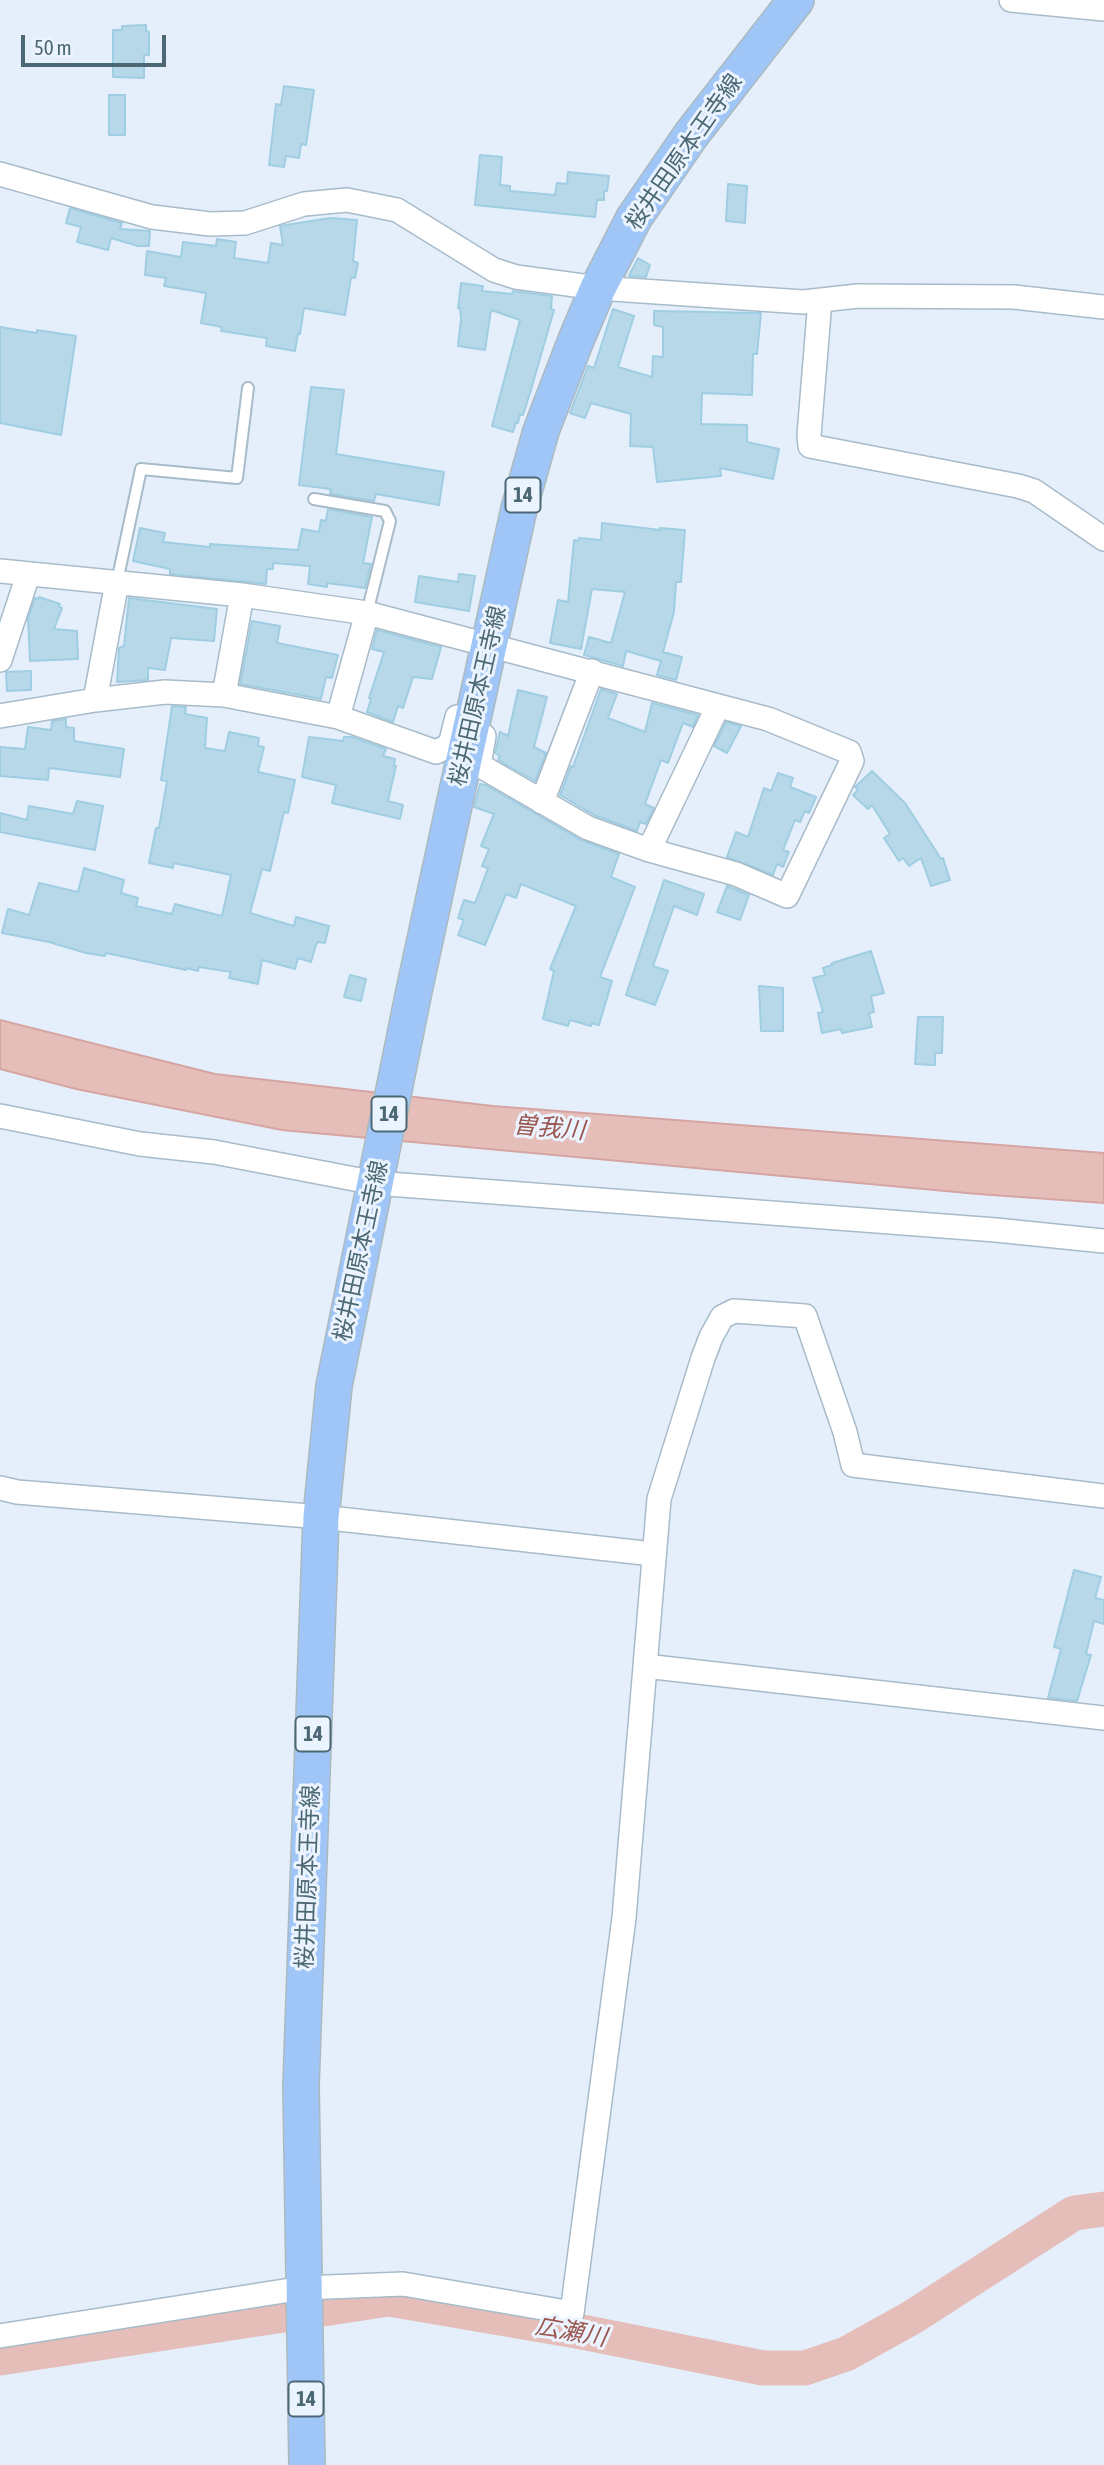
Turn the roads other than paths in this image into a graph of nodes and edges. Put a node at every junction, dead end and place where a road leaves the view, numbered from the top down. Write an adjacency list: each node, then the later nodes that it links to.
1 (796, 0): 5 (main road, 桜井田原本王寺線 / 14)
2 (1011, 0): 3 (street)
3 (1104, 9)
4 (0, 174): 5 (street)
5 (598, 288): 6 (street); 16 (main road, 桜井田原本王寺線 / 14)
6 (820, 300): 7 (street); 10 (street)
7 (1104, 307)
8 (248, 388): 13 (lane)
9 (314, 499): 15 (lane)
10 (1104, 539)
11 (0, 571): 12 (street)
12 (28, 575): 13 (street); 17 (street)
13 (117, 582): 14 (street); 20 (street)
14 (242, 595): 15 (street); 19 (street)
15 (366, 613): 16 (street); 23 (street)
16 (482, 644): 18 (street); 23 (street); 24 (street); 27 (main road, 桜井田原本王寺線 / 14)
17 (0, 660)
18 (592, 671): 21 (street); 24 (street)
19 (224, 695): 20 (street); 23 (street)
20 (95, 700): 22 (street)
21 (718, 706): 25 (street); 25 (street)
22 (0, 716)
23 (338, 717)
24 (542, 802): 25 (street)
25 (649, 850)
26 (0, 1116): 27 (street)
27 (376, 1179): 28 (street); 31 (main road, 桜井田原本王寺線 / 14)
28 (1104, 1241)
29 (0, 1488): 31 (street)
30 (1104, 1496): 32 (street)
31 (321, 1517): 32 (street); 35 (main road, 桜井田原本王寺線 / 14)
32 (653, 1555): 33 (street)
33 (645, 1666): 34 (street); 35 (street)
34 (1104, 1717)
35 (303, 2292): 36 (street); 37 (main road, 桜井田原本王寺線 / 14)
36 (0, 2336)
37 (307, 2465)

